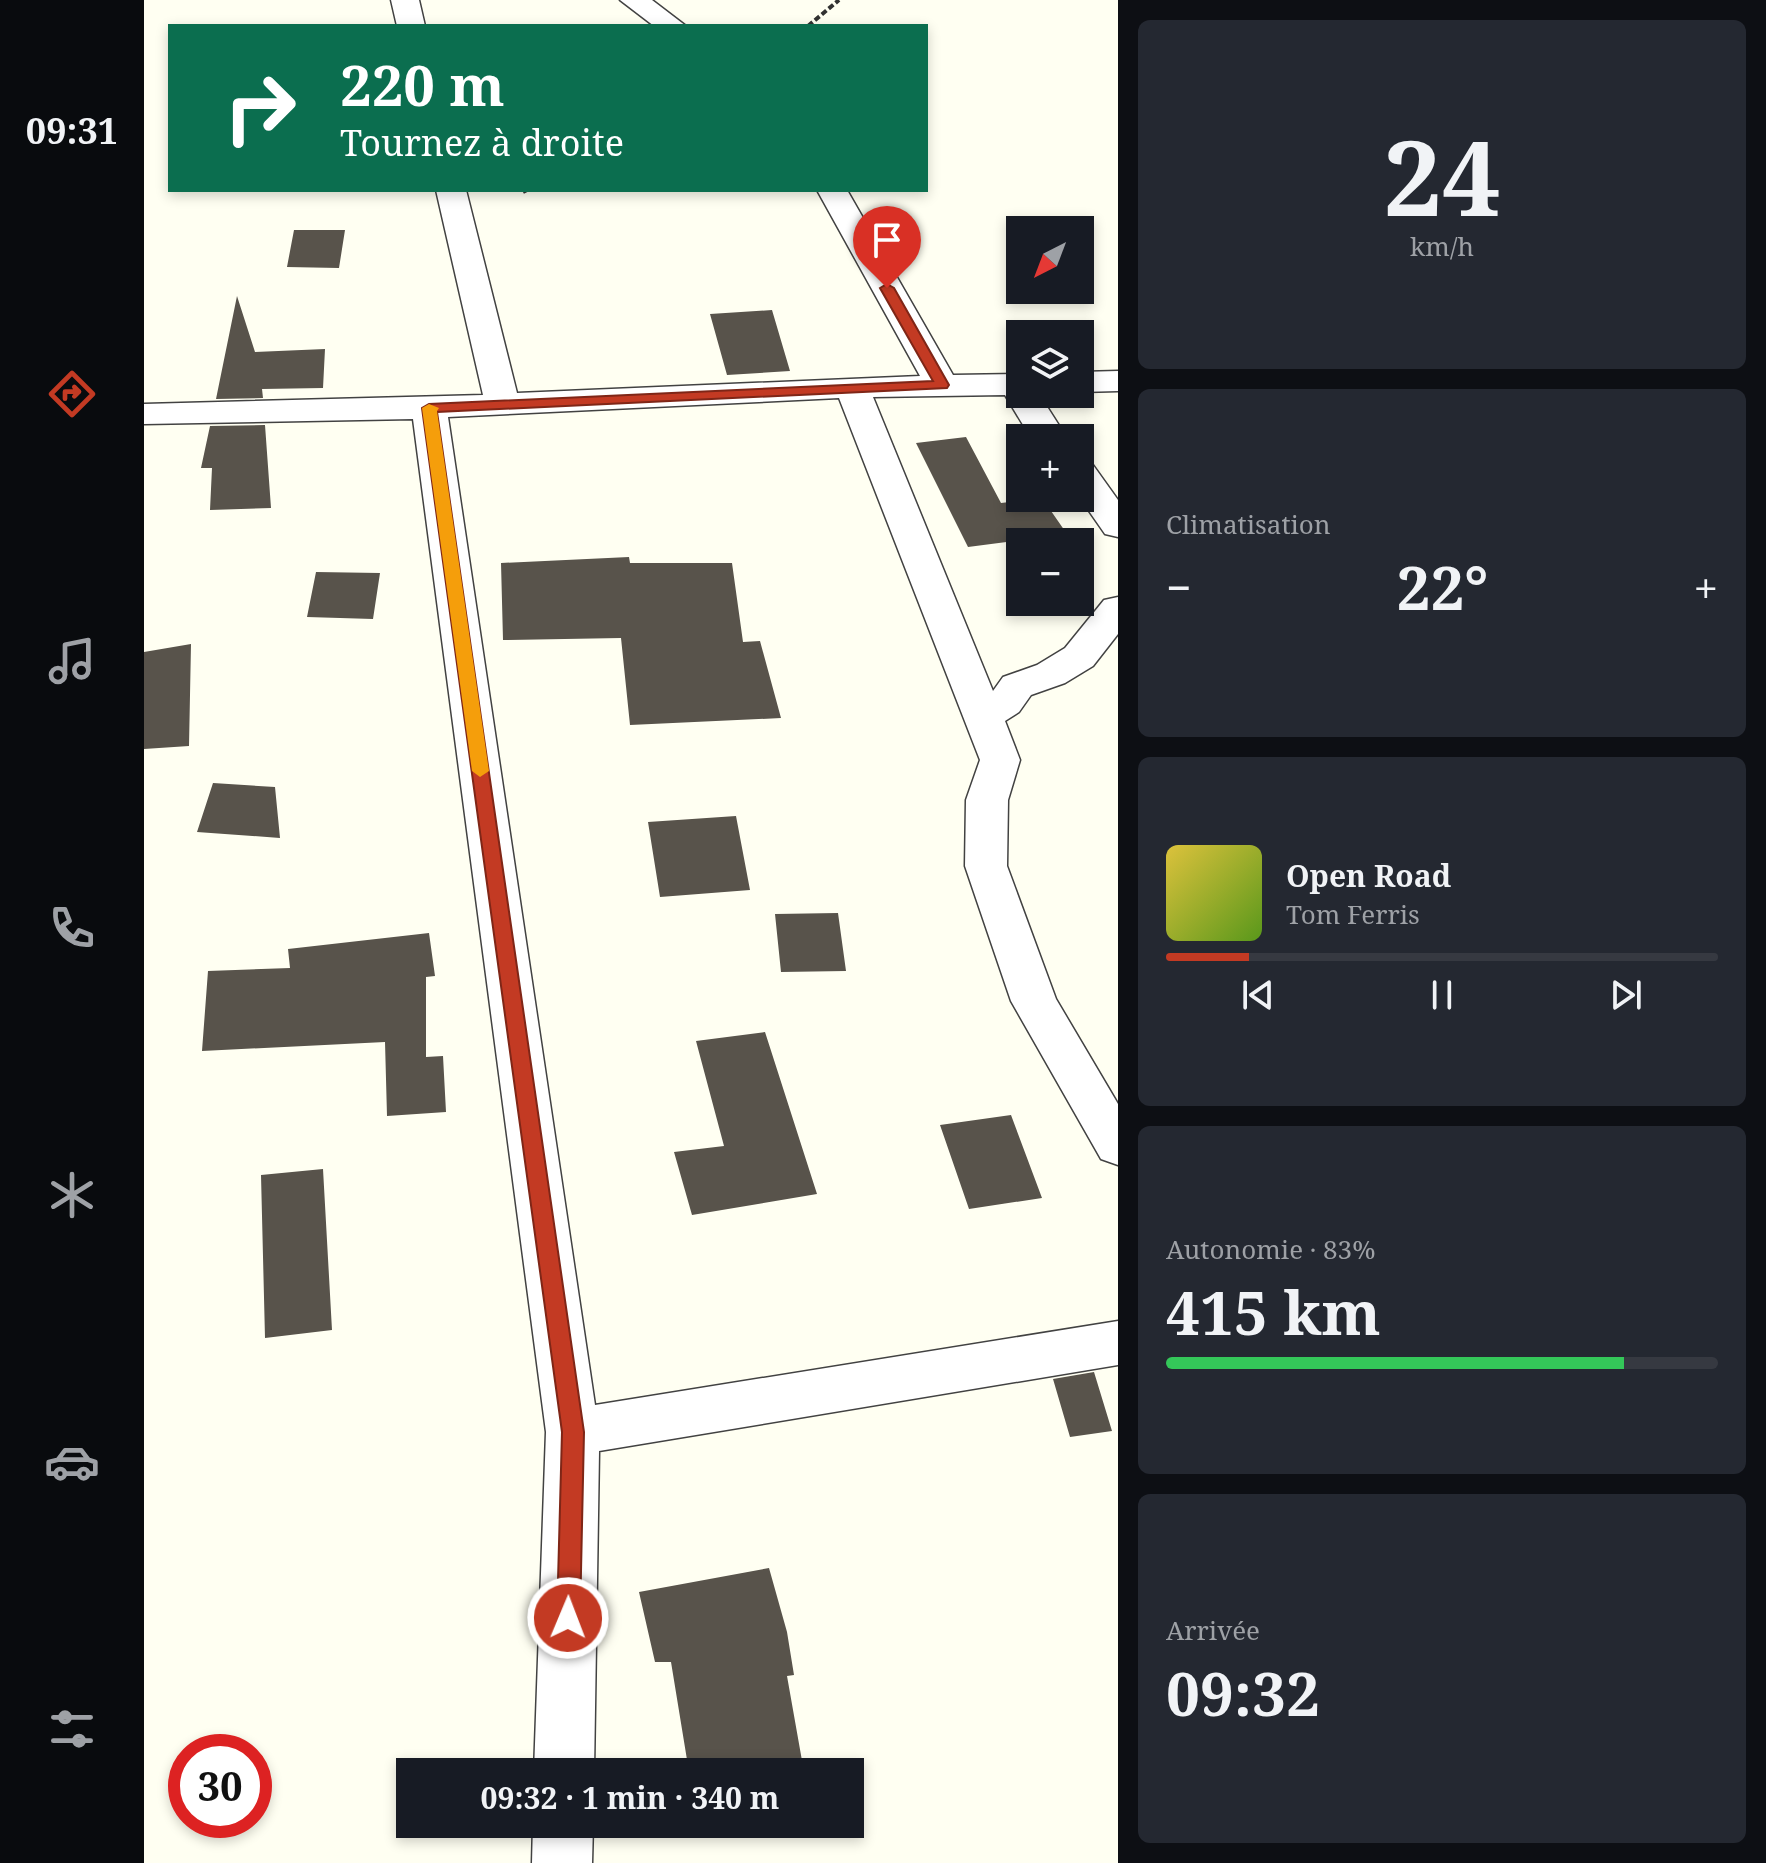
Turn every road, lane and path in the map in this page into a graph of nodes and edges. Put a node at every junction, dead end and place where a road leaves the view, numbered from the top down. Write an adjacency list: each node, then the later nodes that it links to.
1 (405, 0): 4 (street)
2 (634, 0): 5 (street)
3 (839, 0): 6 (path)
4 (411, 24)
5 (669, 24)
6 (810, 24)
7 (451, 192): 14 (street)
8 (833, 192): 11 (street)
9 (1118, 381): 10 (street)
10 (1094, 382)
11 (942, 385): 12 (street); 13 (street)
12 (852, 387): 14 (street); 20 (street)
13 (1006, 387)
14 (503, 405): 15 (street)
15 (429, 408): 16 (street); 23 (street)
16 (144, 414)
17 (1094, 493): 18 (street)
18 (1118, 526)
19 (1118, 609): 20 (street)
20 (982, 716): 21 (street)
21 (1118, 1146)
22 (1118, 1343): 23 (street)
23 (573, 1432): 24 (street)
24 (564, 1758)
25 (563, 1838): 26 (street)
26 (562, 1863)

